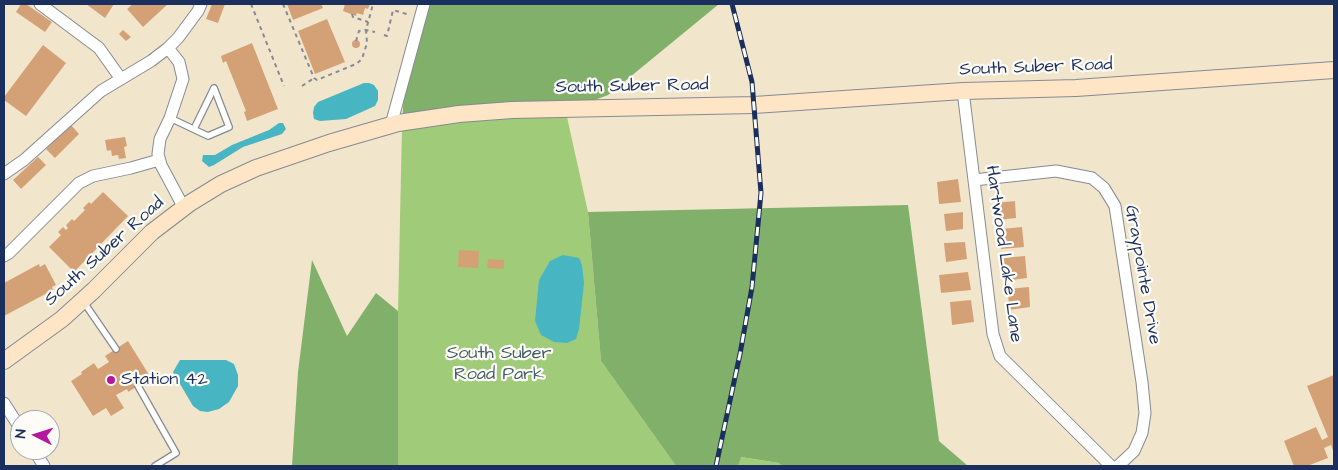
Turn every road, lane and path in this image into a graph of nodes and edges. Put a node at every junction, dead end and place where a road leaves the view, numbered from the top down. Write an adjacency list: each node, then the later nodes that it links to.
1 (40, 4): 17 (street)
2 (201, 4): 14 (street)
3 (250, 4): 18 (path)
4 (283, 4): 16 (path)
5 (373, 4): 9 (path)
6 (424, 4): 22 (street)
7 (352, 14): 9 (path)
8 (410, 15): 12 (path)
9 (368, 22): 10 (path)
10 (366, 30): 11 (path); 13 (path); 16 (path)
11 (375, 32)
12 (384, 35)
13 (356, 41)
14 (168, 48): 17 (street); 21 (street)
15 (1334, 70): 20 (street, South Suber Road)
16 (314, 78): 19 (path)
17 (121, 79): 25 (street)
18 (284, 86)
19 (302, 86)
20 (964, 91): 22 (street, South Suber Road); 26 (street, Hartwood Lake Lane)
21 (170, 118): 23 (lane); 24 (street)
22 (391, 125): 27 (street, South Suber Road)
23 (194, 129): 23 (lane)
24 (159, 160): 27 (street); 28 (street)
25 (4, 174)
26 (974, 180): 34 (street, Hartwood Lake Lane); 35 (street, Graypointe Drive)
27 (184, 208): 29 (street, South Suber Road)
28 (4, 256)
29 (82, 301): 30 (lane); 31 (street, South Suber Road)
30 (116, 349)
31 (4, 361)
32 (138, 386): 33 (lane)
33 (155, 466)
34 (1111, 466)
35 (1118, 466)

